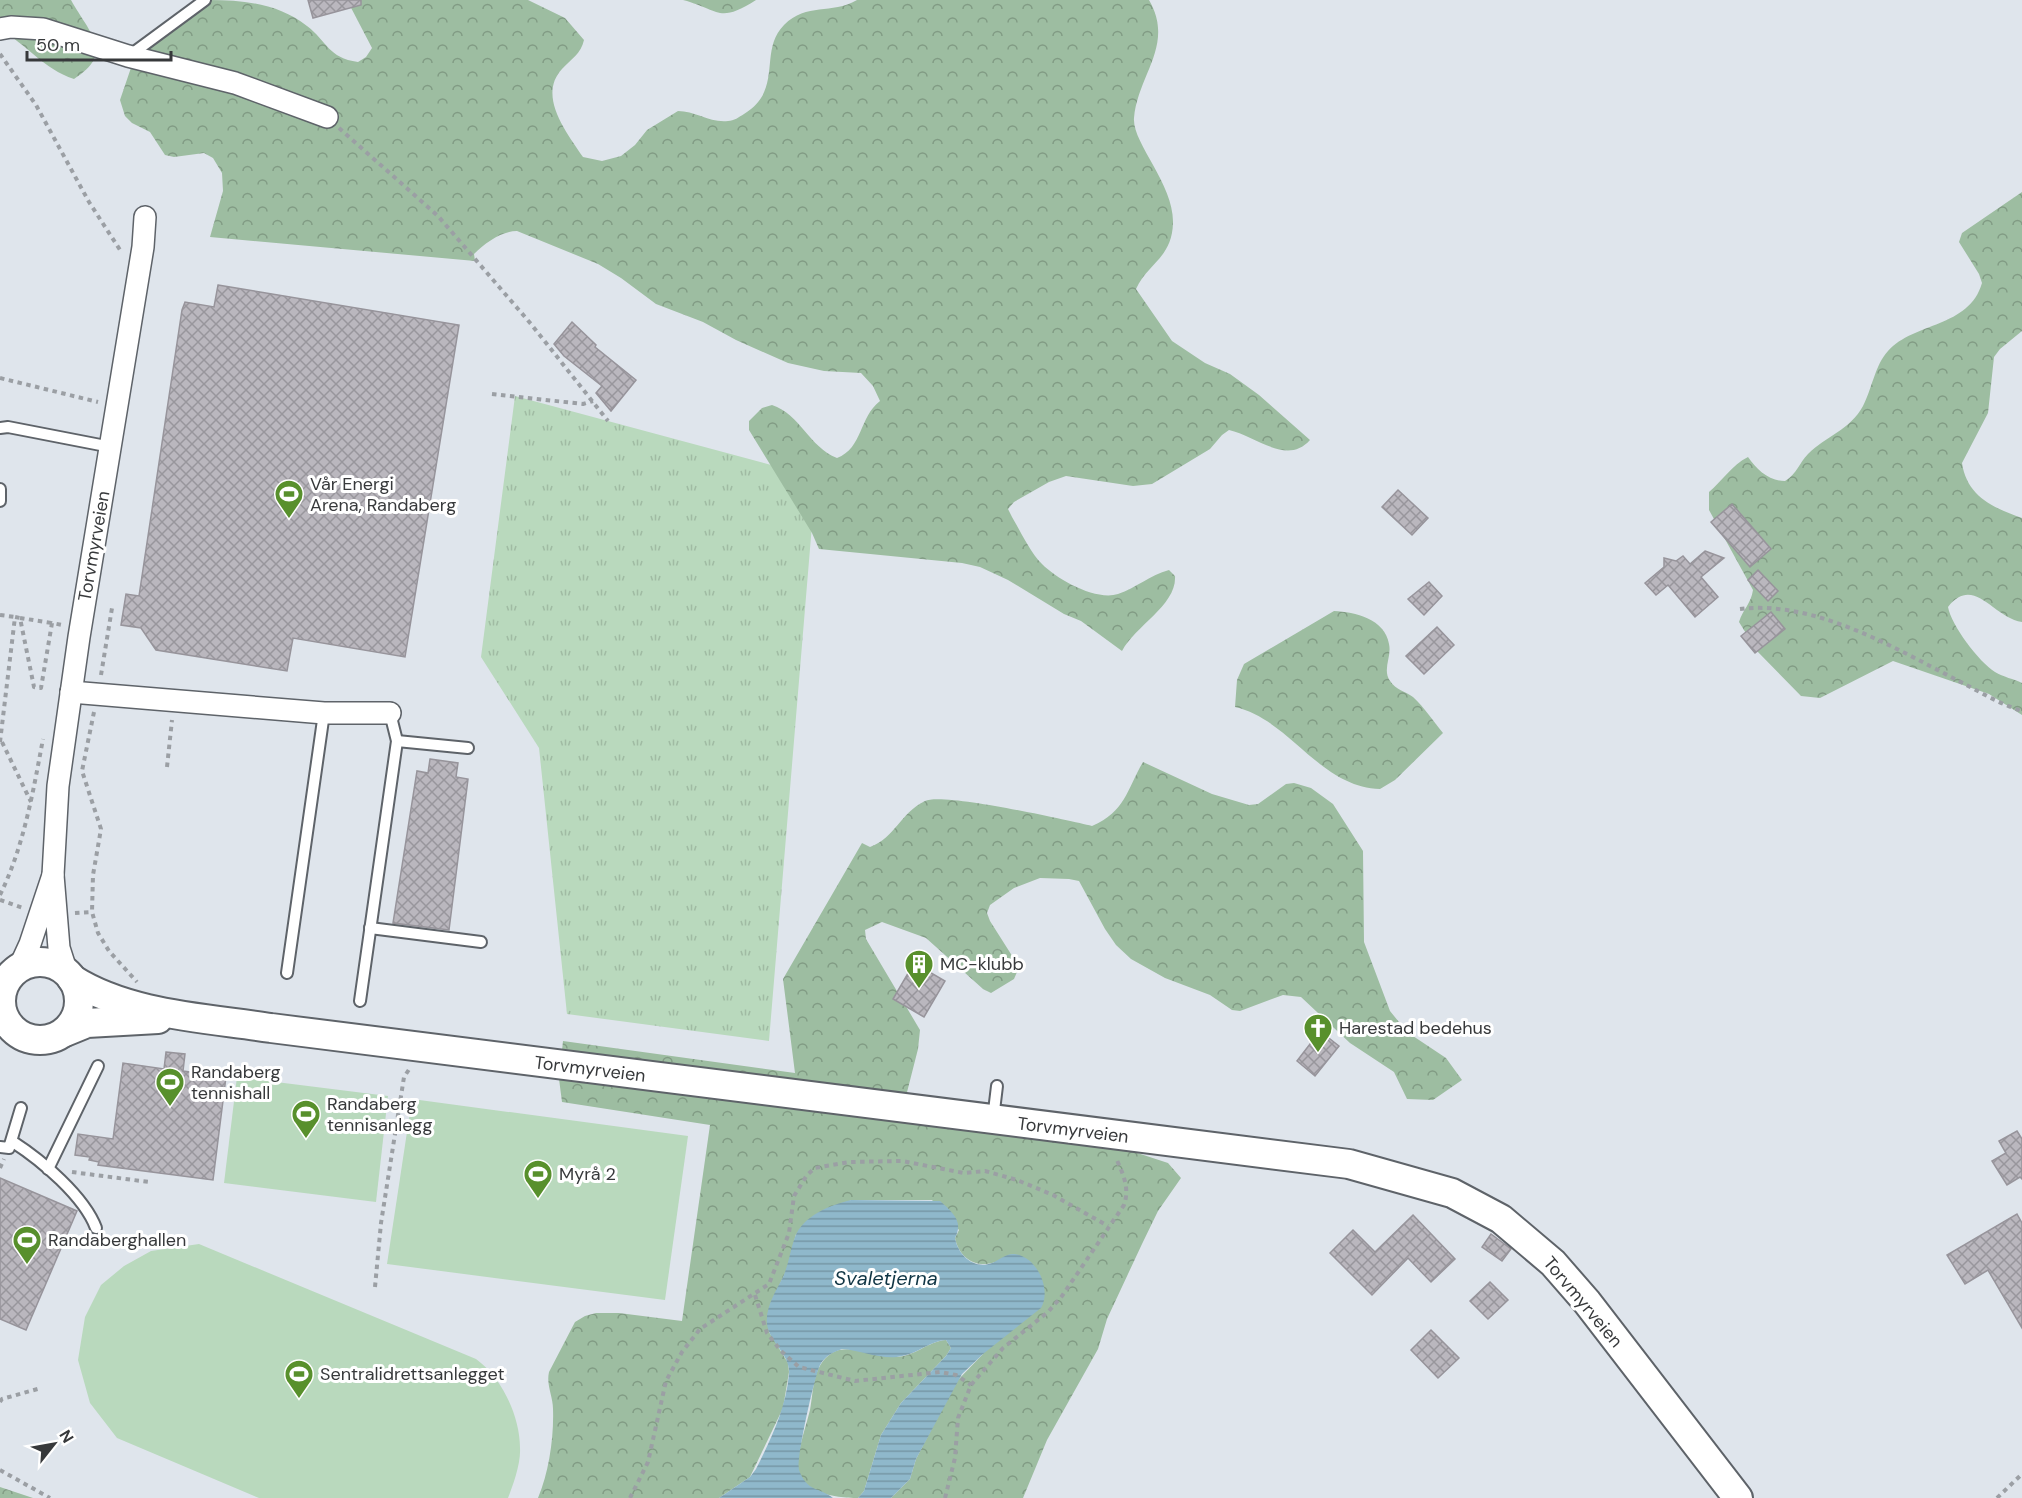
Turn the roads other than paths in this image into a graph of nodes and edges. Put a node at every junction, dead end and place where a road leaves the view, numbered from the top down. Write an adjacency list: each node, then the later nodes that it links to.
1 (205, 0): 3 (lane)
2 (0, 29): 3 (street)
3 (128, 56): 4 (street)
4 (327, 117)
5 (145, 217): 7 (street, Torvmyrveien)
6 (0, 428): 7 (lane)
7 (111, 447): 10 (street, Torvmyrveien)
8 (0, 489): 9 (lane)
9 (0, 501)
10 (71, 692): 11 (street); 15 (street, Torvmyrveien)
11 (324, 713): 12 (street); 19 (lane)
12 (390, 713): 13 (lane)
13 (396, 741): 14 (lane); 16 (lane)
14 (468, 748)
15 (53, 875): 18 (street); 20 (street)
16 (370, 928): 17 (lane); 21 (lane)
17 (481, 942)
18 (12, 971): 20 (main road); 22 (main road)
19 (287, 973)
20 (70, 976): 23 (main road, Torvmyrveien); 24 (main road)
21 (360, 1001)
22 (3, 1021): 24 (main road)
23 (271, 1028): 24 (main road, Torvmyrveien); 28 (main road, Torvmyrveien)
24 (65, 1032)
25 (98, 1066): 31 (lane)
26 (997, 1086): 28 (lane)
27 (21, 1108): 29 (lane)
28 (993, 1120): 33 (main road, Torvmyrveien)
29 (12, 1142): 30 (lane); 31 (lane)
30 (0, 1147)
31 (48, 1169): 32 (lane)
32 (96, 1228)
33 (1738, 1498)

